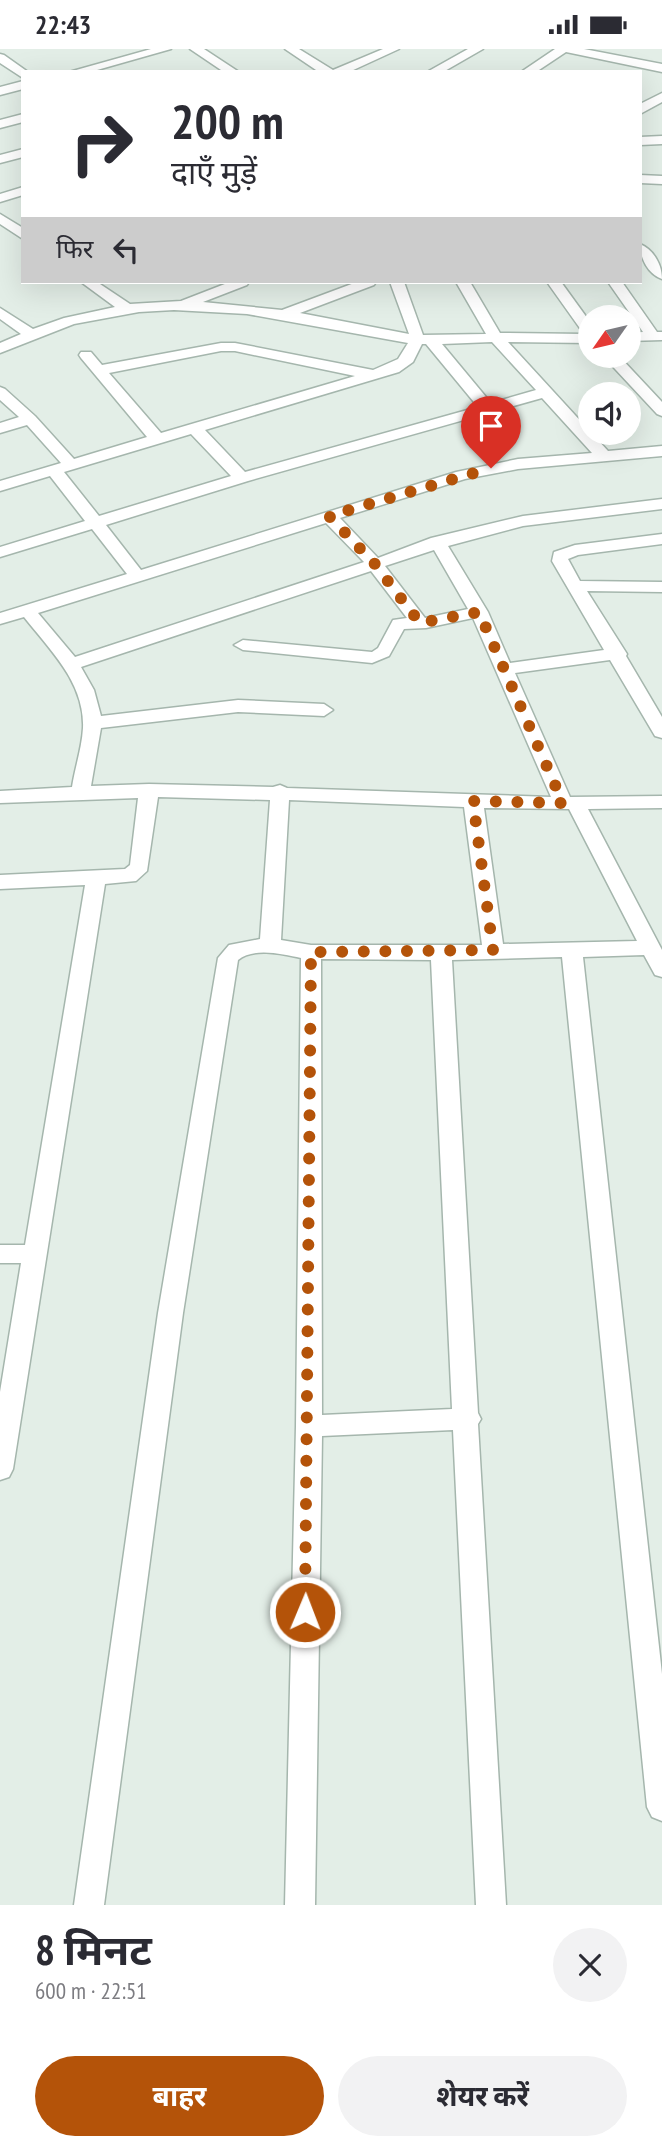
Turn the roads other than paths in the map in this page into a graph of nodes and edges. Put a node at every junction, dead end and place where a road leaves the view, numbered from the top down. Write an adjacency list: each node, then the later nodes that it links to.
1 (165, 49): 8 (street)
2 (196, 49): 13 (street)
3 (291, 49): 14 (street)
4 (393, 49): 15 (street)
5 (477, 49): 16 (street)
6 (564, 49): 9 (street); 17 (street)
7 (0, 58): 19 (street)
8 (104, 59): 11 (street); 12 (street)
9 (628, 63): 10 (street); 18 (street)
10 (662, 68)
11 (79, 70)
12 (119, 70)
13 (230, 70)
14 (325, 70)
15 (343, 70)
16 (437, 70)
17 (530, 70)
18 (619, 70)
19 (21, 73)
20 (21, 86): 21 (street)
21 (0, 91)
22 (662, 97): 23 (street)
23 (642, 109)
24 (21, 119): 25 (street)
25 (0, 124)
26 (662, 139): 27 (street)
27 (642, 141)
28 (21, 154): 29 (street)
29 (0, 159)
30 (642, 179): 31 (street)
31 (662, 180)
32 (21, 192): 33 (street)
33 (0, 198)
34 (0, 218): 35 (street)
35 (21, 231): 36 (street)
36 (0, 241)
37 (642, 250): 38 (street)
38 (662, 275)
39 (96, 284): 47 (street)
40 (237, 284): 46 (street)
41 (364, 284): 49 (street)
42 (398, 284): 55 (street)
43 (464, 284): 53 (street)
44 (555, 284): 50 (street)
45 (617, 284): 52 (street)
46 (181, 305): 47 (street); 49 (street)
47 (125, 307): 51 (street)
48 (0, 311): 51 (street)
49 (283, 315): 55 (street)
50 (578, 316)
51 (30, 334): 56 (street)
52 (658, 336)
53 (495, 337): 54 (street); 55 (street); 62 (street)
54 (578, 339)
55 (424, 340): 60 (street); 63 (street)
56 (0, 349)
57 (86, 355): 59 (street)
58 (621, 368): 64 (street)
59 (100, 370): 60 (street); 68 (street)
60 (376, 376): 67 (street)
61 (0, 392): 65 (street)
62 (543, 393): 63 (street); 70 (street)
63 (486, 407): 73 (street)
64 (662, 411)
65 (30, 419): 66 (street); 71 (street)
66 (0, 428)
67 (195, 429): 68 (street); 73 (street)
68 (158, 440): 71 (street)
69 (662, 451): 70 (street)
70 (603, 455): 76 (street)
71 (71, 465): 72 (street)
72 (54, 470): 74 (street); 77 (street)
73 (242, 478): 77 (street)
74 (0, 486)
75 (662, 503): 79 (street)
76 (329, 516): 81 (street); 82 (street)
77 (96, 523): 80 (street); 82 (street)
78 (662, 539): 83 (street)
79 (437, 542): 81 (street); 86 (street)
80 (0, 552)
81 (374, 563): 88 (street); 91 (street)
82 (137, 576): 85 (street)
83 (577, 586): 84 (street); 90 (street)
84 (662, 587)
85 (27, 610): 87 (street); 91 (street)
86 (479, 612): 88 (street); 92 (street)
87 (0, 619)
88 (420, 623): 89 (street)
89 (243, 645)
90 (618, 654): 92 (street); 95 (street)
91 (69, 665): 94 (street)
92 (506, 669): 102 (street)
93 (324, 711): 94 (street)
94 (92, 723): 96 (street)
95 (662, 732)
96 (80, 790): 97 (street); 99 (street)
97 (149, 790): 98 (street); 103 (street)
98 (280, 791): 100 (street); 105 (street)
99 (0, 797)
100 (473, 801): 102 (street); 107 (street)
101 (662, 802): 102 (street)
102 (569, 803): 106 (street)
103 (96, 877): 104 (street); 113 (street)
104 (0, 881)
105 (274, 946): 109 (street); 119 (street)
106 (650, 949): 108 (street); 111 (street)
107 (493, 950): 108 (street); 110 (street)
108 (572, 951): 117 (street)
109 (311, 952): 110 (street); 115 (street)
110 (441, 953): 114 (street)
111 (662, 970)
112 (0, 1254): 113 (street)
113 (35, 1254): 116 (street)
114 (468, 1419): 115 (street); 121 (street)
115 (309, 1426): 120 (street)
116 (0, 1469)
117 (654, 1659): 118 (street)
118 (662, 1807)
119 (89, 1905)
120 (300, 1905)
121 (491, 1905)

